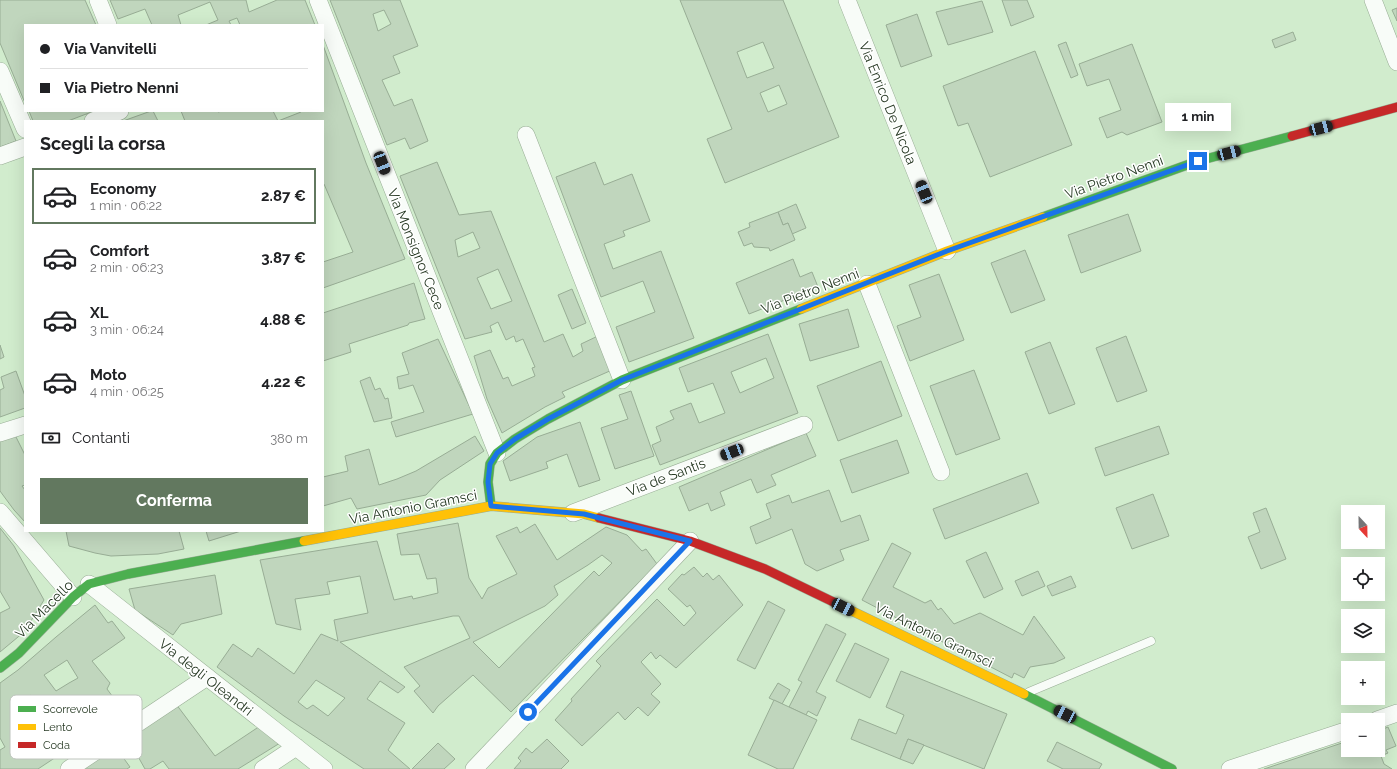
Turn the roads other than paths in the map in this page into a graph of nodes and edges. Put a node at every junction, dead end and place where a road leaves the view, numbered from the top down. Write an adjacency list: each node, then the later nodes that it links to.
1 (98, 0): 5 (street)
2 (318, 0): 6 (street, Via Monsignor Cece)
3 (847, 0): 16 (street, Via Enrico De Nicola)
4 (1373, 0): 7 (street)
5 (108, 24)
6 (327, 34): 22 (street, Via Monsignor Cece)
7 (1397, 62)
8 (0, 71): 12 (street)
9 (1397, 107): 16 (street, Via Pietro Nenni)
10 (117, 112): 11 (street)
11 (96, 120)
12 (24, 127)
13 (526, 135): 18 (street)
14 (24, 147): 15 (street)
15 (0, 156)
16 (947, 251): 17 (street, Via Pietro Nenni)
17 (867, 284): 18 (street, Via Pietro Nenni); 23 (street)
18 (622, 380): 22 (street, Via Pietro Nenni)
19 (804, 424): 26 (street, Via de Santis)
20 (24, 425): 21 (street)
21 (0, 433)
22 (497, 453): 24 (street, Via Pietro Nenni)
23 (941, 472)
24 (491, 506): 26 (street, Via Antonio Gramsci); 28 (street, Via Antonio Gramsci)
25 (0, 512): 29 (street)
26 (573, 513): 27 (street, Via Antonio Gramsci)
27 (690, 541): 33 (street, Via Antonio Gramsci); 43 (street)
28 (89, 584): 29 (street, Via Macello); 32 (street, Via degli Oleandri)
29 (73, 597): 31 (street, Via Macello)
30 (1151, 640): 33 (lane)
31 (0, 668)
32 (207, 677): 36 (street); 38 (street, Via degli Oleandri)
33 (1025, 694): 44 (street, Via Antonio Gramsci)
34 (1397, 713): 35 (street)
35 (1385, 717)
36 (142, 720)
37 (1341, 732): 45 (street)
38 (296, 747): 41 (street); 42 (street, Via degli Oleandri)
39 (84, 759): 40 (street)
40 (69, 769)
41 (264, 769)
42 (324, 769)
43 (474, 769)
44 (1172, 769)
45 (1230, 769)

